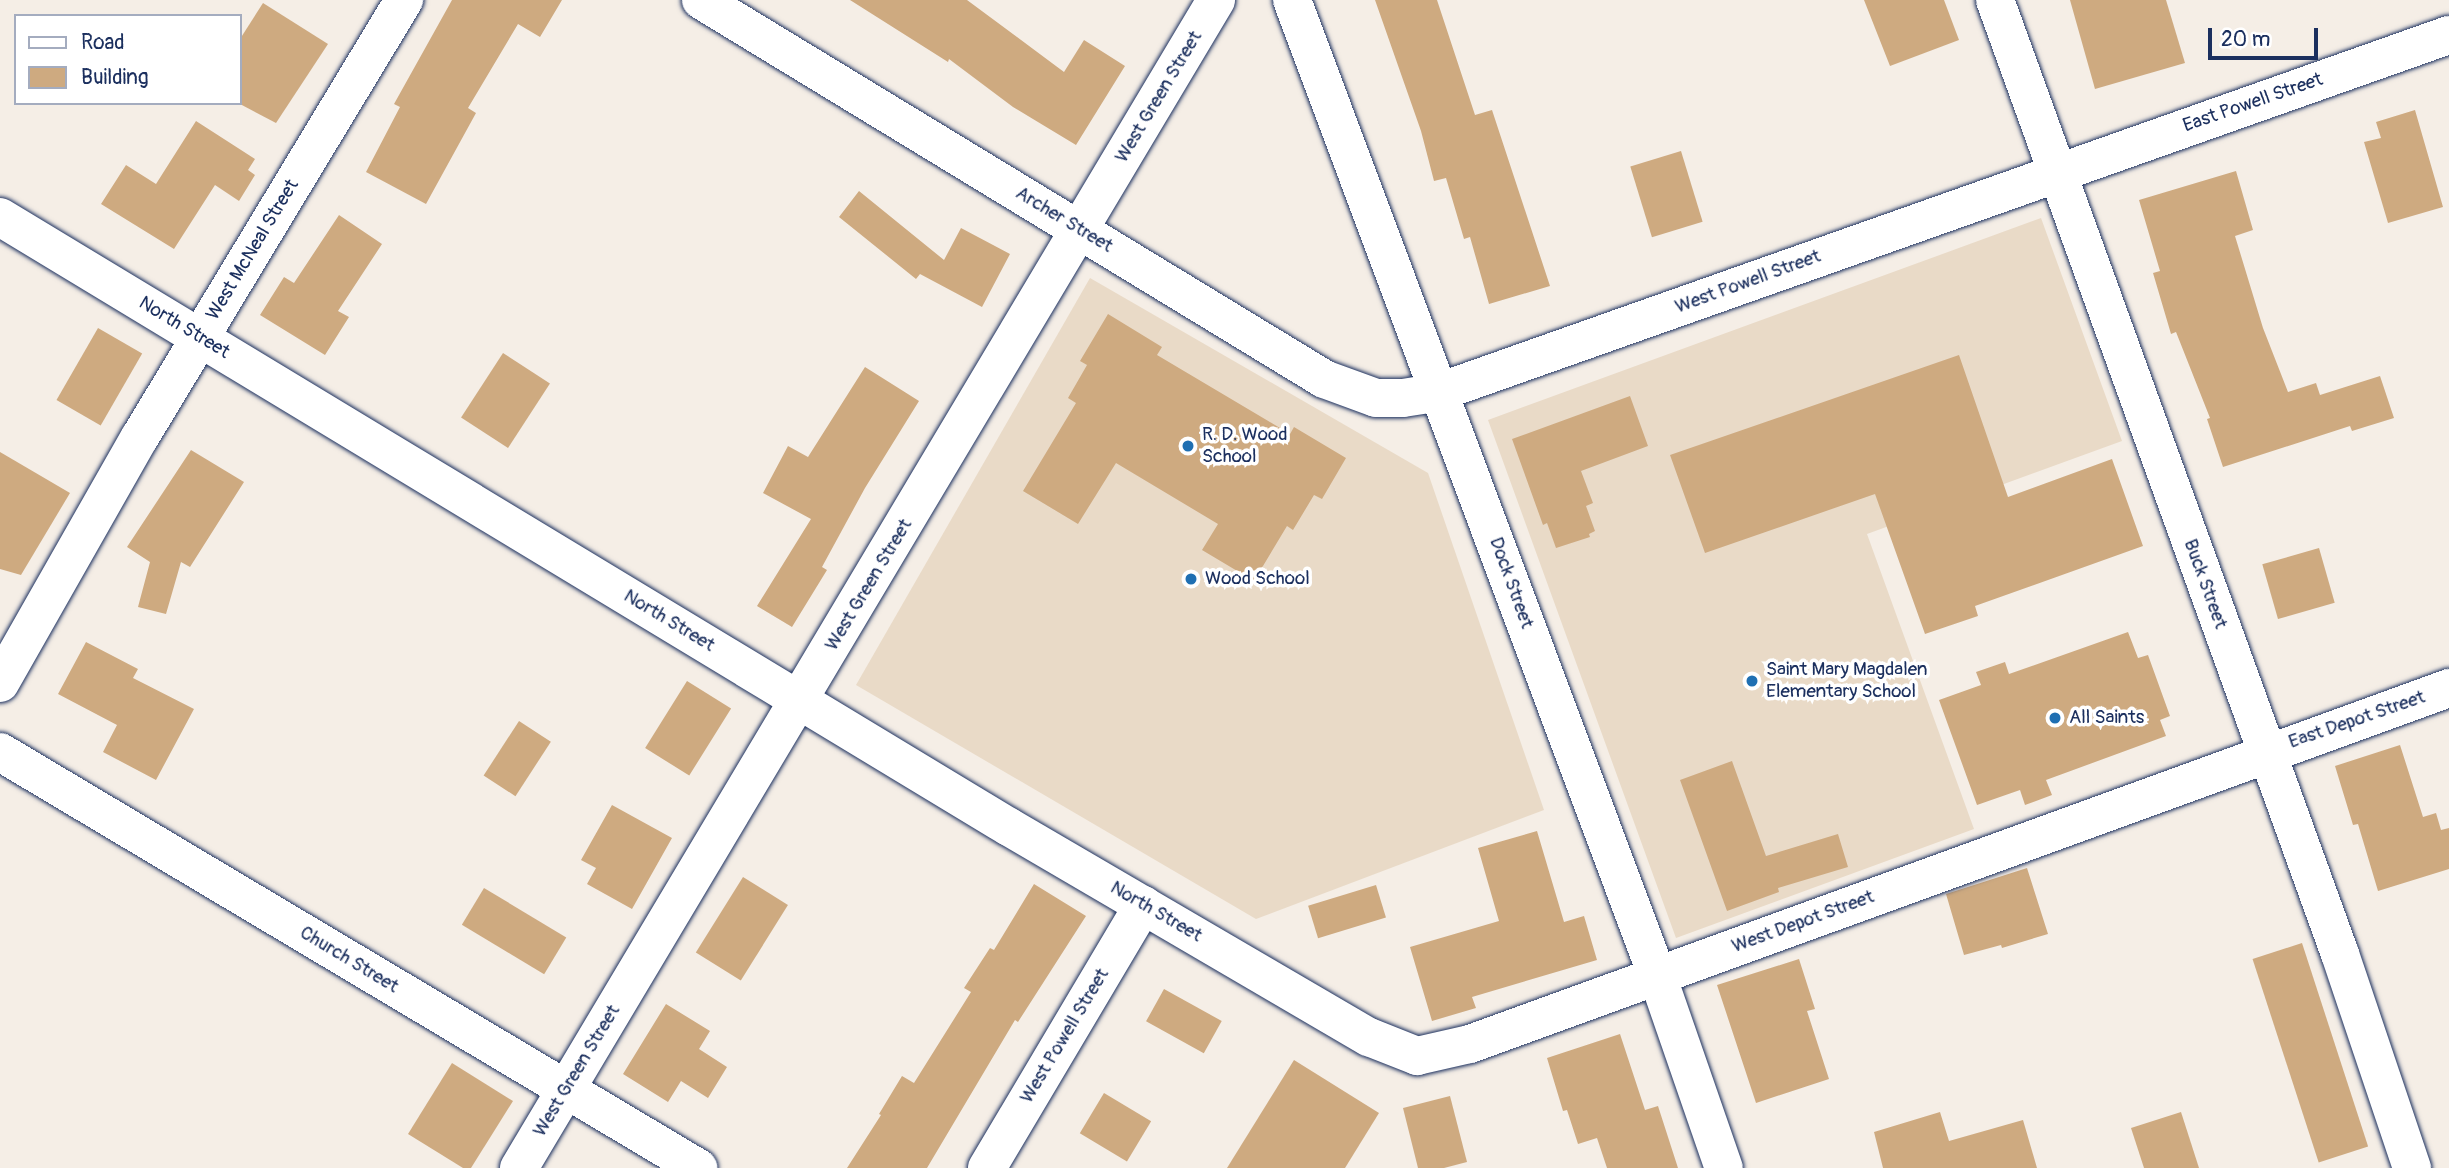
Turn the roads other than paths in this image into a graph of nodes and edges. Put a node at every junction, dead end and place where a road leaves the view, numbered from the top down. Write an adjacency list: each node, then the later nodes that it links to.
1 (404, 0): 10 (street, West McNeal Street)
2 (701, 0): 9 (street, Archer Street)
3 (1216, 0): 9 (street, West Green Street)
4 (1292, 0): 11 (street, Dock Street)
5 (1995, 0): 7 (street, Buck Street)
6 (2449, 35): 7 (street, East Powell Street)
7 (2057, 172): 11 (street, West Powell Street); 16 (street, Buck Street)
8 (0, 217): 10 (street, North Street)
9 (1081, 230): 11 (street, Archer Street); 14 (street, West Green Street)
10 (200, 338): 12 (street, West McNeal Street); 14 (street, North Street)
11 (1439, 392): 18 (street, Dock Street)
12 (0, 683)
13 (2449, 688): 16 (street, East Depot Street)
14 (800, 701): 17 (street, North Street); 20 (street, West Green Street)
15 (0, 752): 20 (street, Church Street)
16 (2266, 752): 18 (street, West Depot Street); 25 (street, Buck Street)
17 (1143, 905): 19 (street, North Street); 23 (street, West Powell Street)
18 (1657, 975): 19 (street, West Depot Street); 24 (street, Dock Street)
19 (1341, 1021)
20 (566, 1090): 21 (street, West Green Street); 22 (street, Church Street)
21 (519, 1168)
22 (698, 1168)
23 (987, 1168)
24 (1724, 1168)
25 (2412, 1168)

